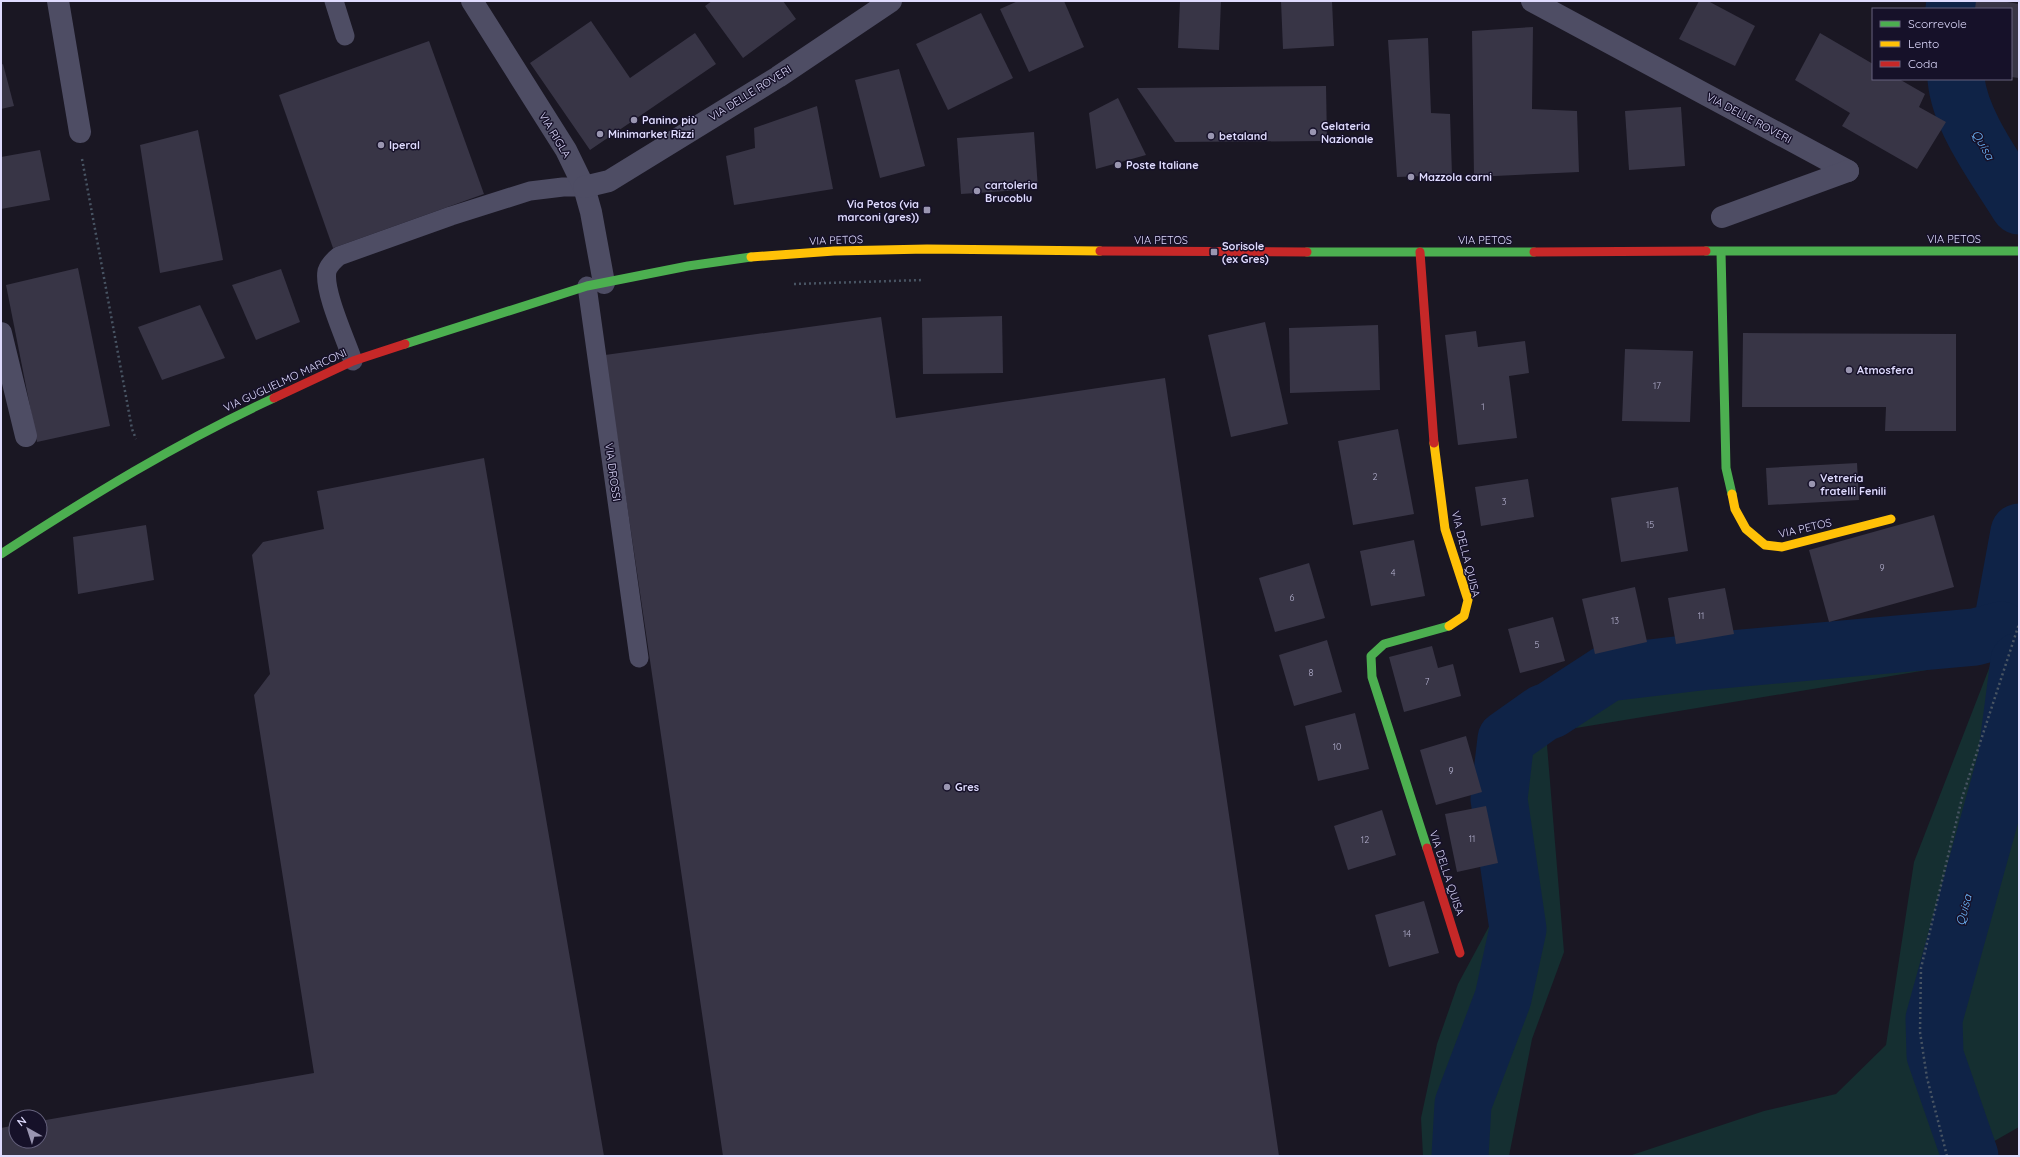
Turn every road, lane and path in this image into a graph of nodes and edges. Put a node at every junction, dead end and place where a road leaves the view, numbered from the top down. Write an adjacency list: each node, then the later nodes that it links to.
1 (58, 1): 7 (street)
2 (334, 1): 6 (lane)
3 (472, 1): 8 (street, VIA RIGLA)
4 (891, 1): 8 (street, VIA DELLE ROVERI)
5 (1532, 1): 9 (street, VIA DELLE ROVERI)
6 (345, 36)
7 (80, 132): 19 (path)
8 (584, 187): 14 (street, VIA RIGLA); 17 (lane)
9 (1722, 217)
10 (2019, 251): 12 (main road, VIA PETOS)
11 (1420, 252): 12 (main road, VIA PETOS); 14 (main road, VIA PETOS); 24 (main road, VIA DELLA QUISA)
12 (1720, 252): 20 (main road, VIA PETOS)
13 (924, 280): 15 (path)
14 (596, 284): 17 (main road, VIA GUGLIELMO MARCONI); 23 (lane, VIA DROSSI)
15 (791, 284)
16 (1, 333): 18 (street)
17 (353, 361): 21 (main road, VIA GUGLIELMO MARCONI)
18 (26, 436)
19 (136, 440)
20 (1891, 519)
21 (1, 554)
22 (2019, 624): 25 (path)
23 (639, 658)
24 (1460, 953)
25 (1947, 1156)

